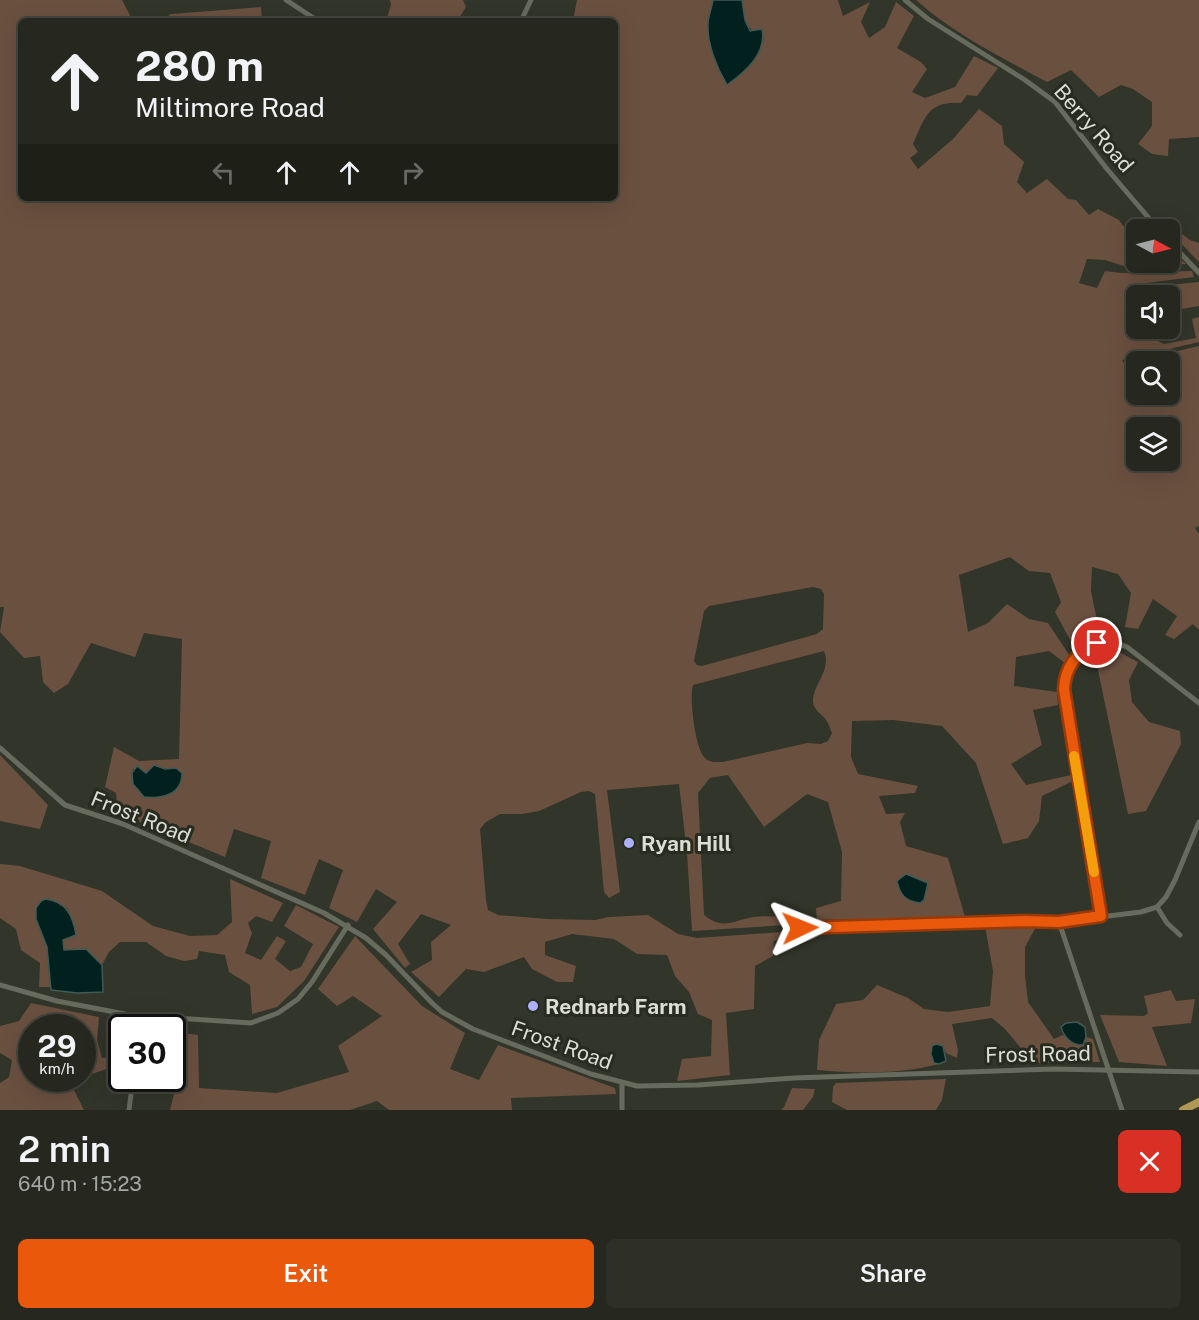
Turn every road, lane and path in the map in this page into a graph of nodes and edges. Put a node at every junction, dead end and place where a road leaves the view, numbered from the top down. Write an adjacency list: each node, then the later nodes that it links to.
1 (286, 0): 4 (street)
2 (531, 0): 5 (street)
3 (905, 0): 6 (street, Berry Road)
4 (313, 18)
5 (522, 18)
6 (1150, 219)
7 (1180, 253): 8 (street)
8 (1199, 273)
9 (1199, 703): 13 (street)
10 (0, 748): 15 (street, Frost Road)
11 (1199, 822): 12 (street)
12 (1157, 908): 13 (street); 17 (street)
13 (1101, 916): 14 (street)
14 (1059, 922): 16 (street); 21 (street)
15 (348, 925): 20 (street); 23 (street, Frost Road)
16 (800, 928)
17 (1180, 935)
18 (0, 985): 19 (street)
19 (123, 1014)
20 (186, 1020)
21 (1110, 1070): 22 (street, Frost Road); 23 (street, Frost Road); 28 (street)
22 (1199, 1072)
23 (622, 1083): 27 (street)
24 (131, 1092): 26 (street)
25 (1199, 1102): 29 (main road)
26 (129, 1110)
27 (622, 1110)
28 (1122, 1110)
29 (1183, 1110)

